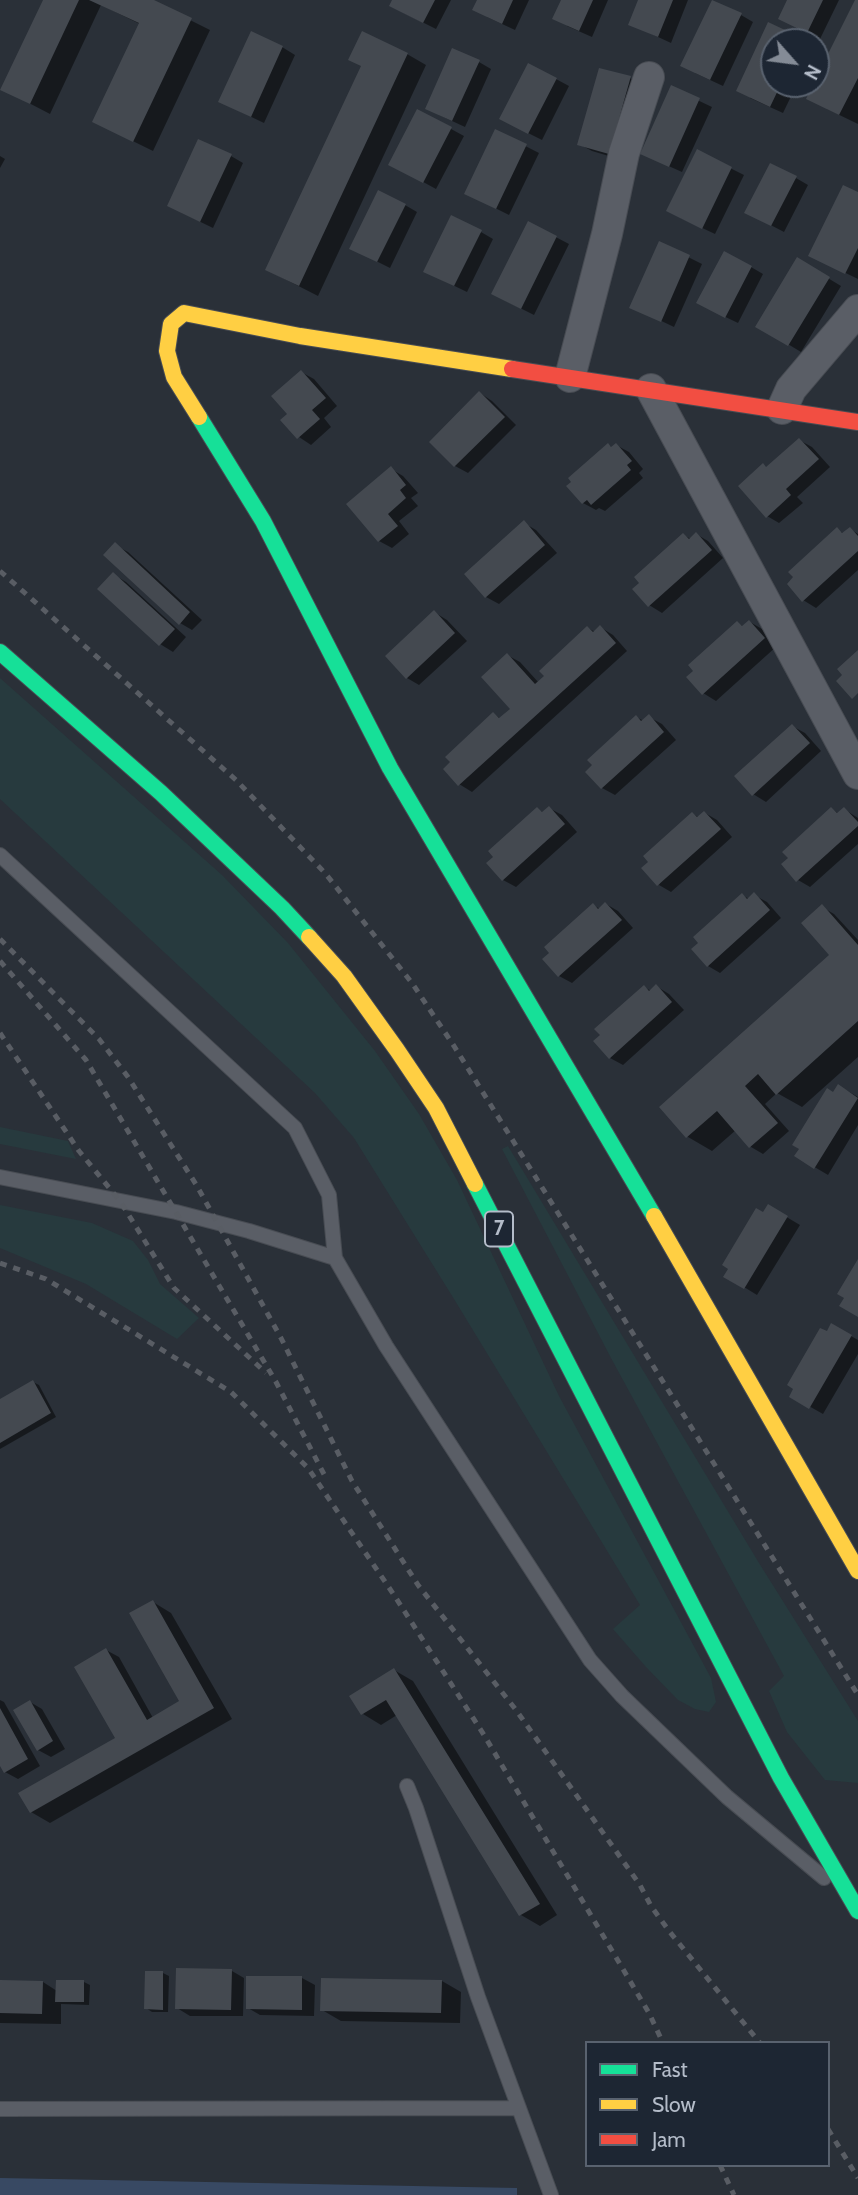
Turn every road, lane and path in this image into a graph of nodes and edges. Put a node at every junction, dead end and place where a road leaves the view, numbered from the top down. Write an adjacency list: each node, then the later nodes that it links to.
1 (649, 76): 3 (street)
2 (858, 310): 5 (street)
3 (570, 377): 4 (main road); 12 (main road)
4 (651, 389): 5 (main road); 8 (street)
5 (782, 409): 6 (main road)
6 (858, 422)
7 (0, 652): 14 (main road, 7)
8 (858, 774)
9 (0, 855): 11 (lane)
10 (0, 1177): 11 (lane)
11 (335, 1258): 14 (lane)
12 (858, 1571)
13 (407, 1786): 15 (lane)
14 (856, 1901)
15 (519, 2108): 16 (lane); 17 (lane)
16 (0, 2109)
17 (551, 2195)

